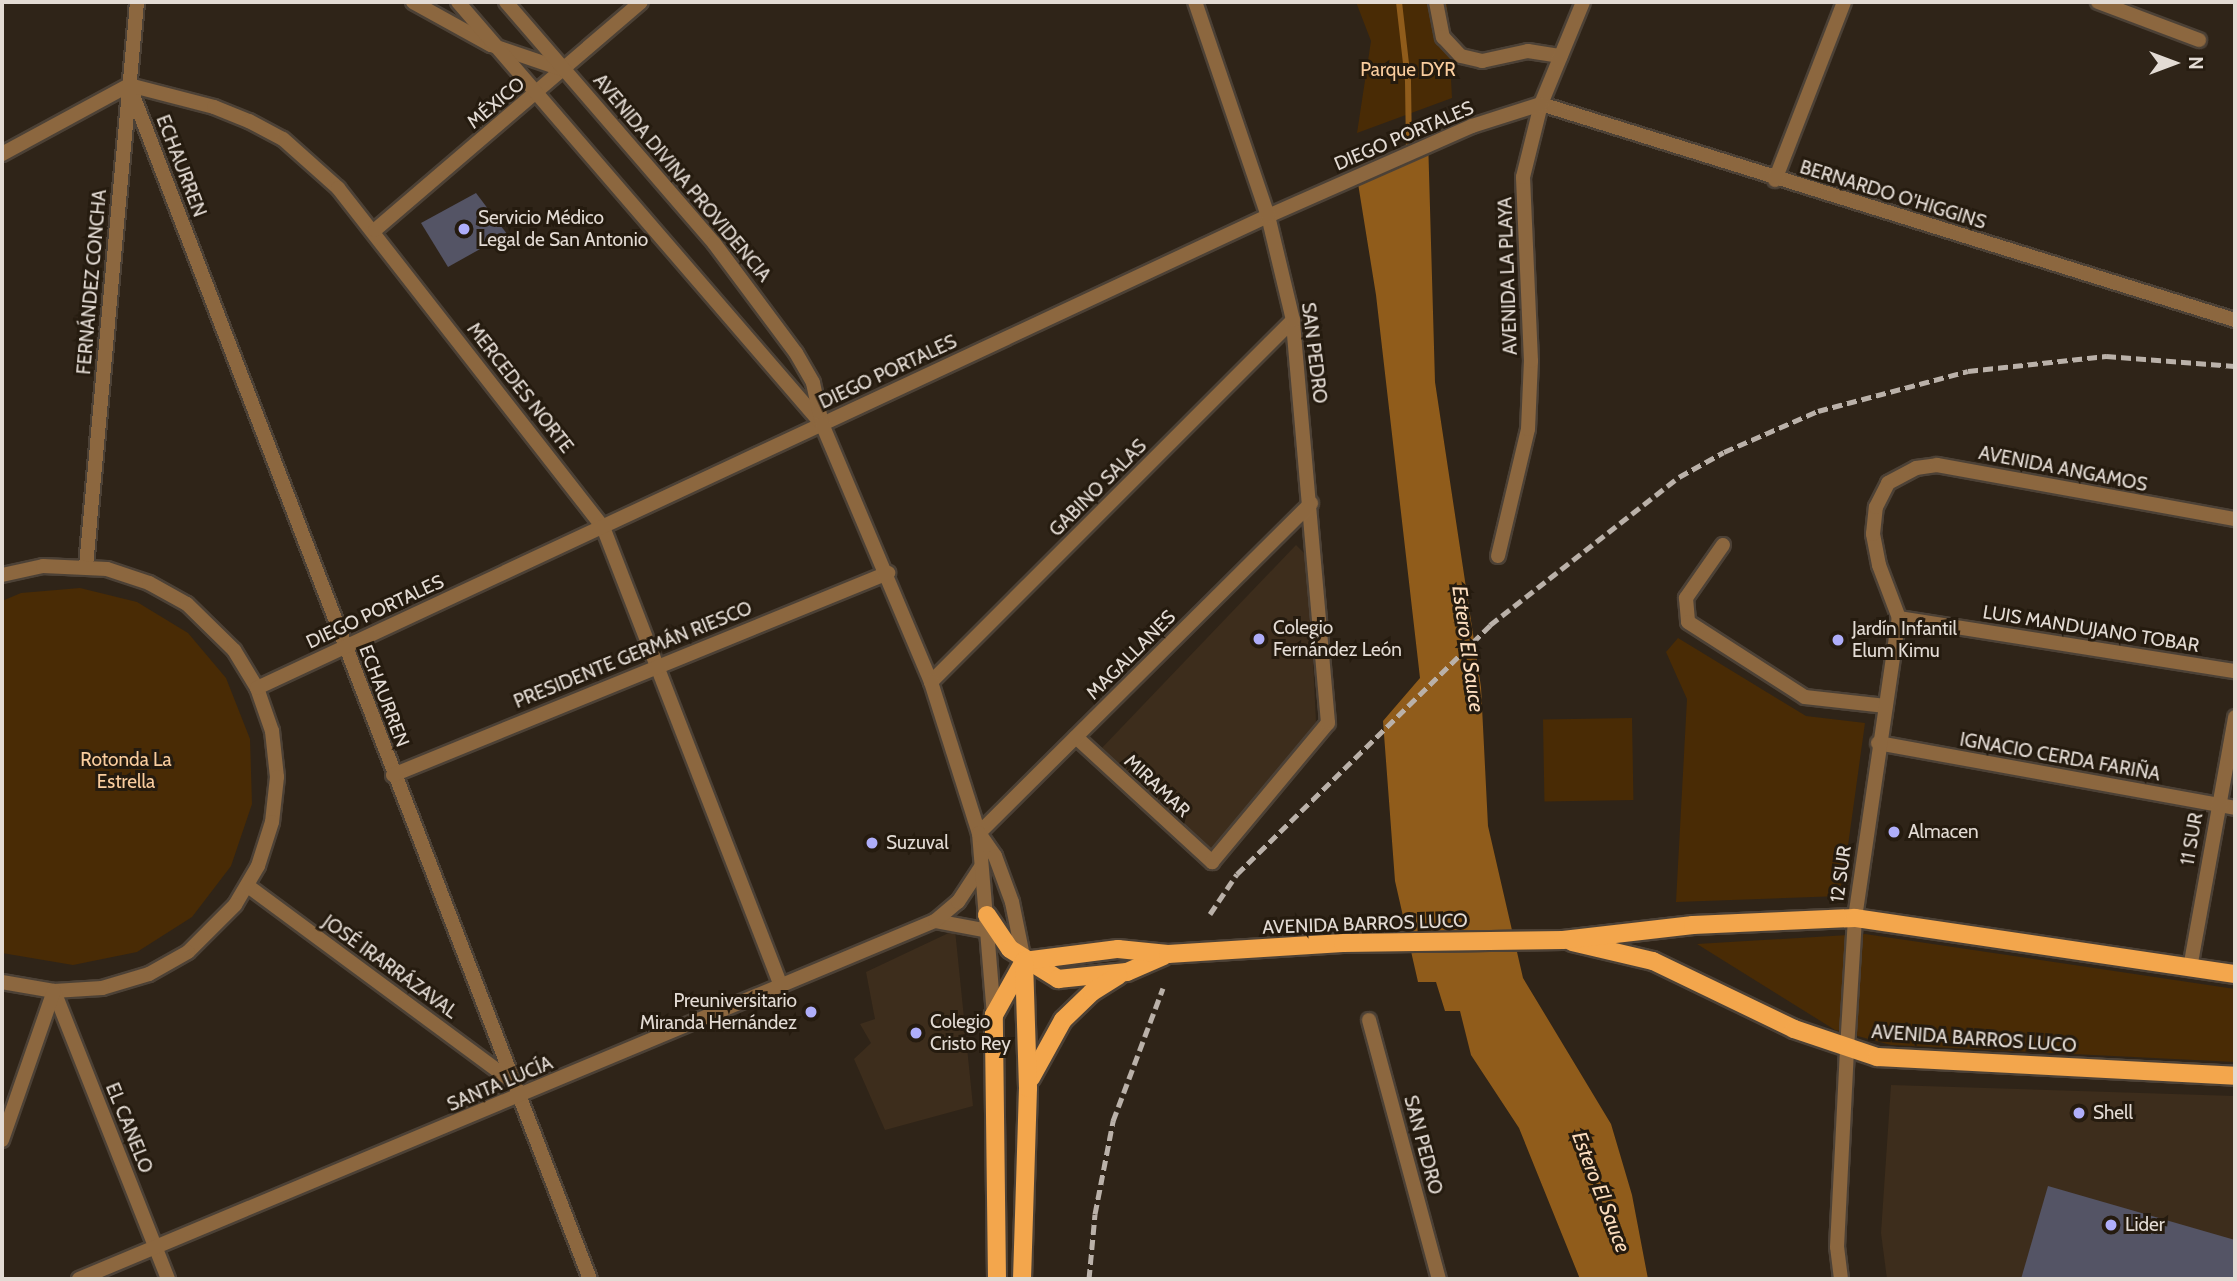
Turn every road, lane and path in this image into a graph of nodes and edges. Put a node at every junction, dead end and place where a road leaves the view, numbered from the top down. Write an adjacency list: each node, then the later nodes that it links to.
1 (137, 2): 15 (street, FERNÁNDEZ CONCHA)
2 (412, 2): 12 (street)
3 (457, 2): 12 (street)
4 (506, 2): 14 (street, AVENIDA DIVINA PROVIDENCIA)
5 (640, 2): 14 (street, MÉXICO)
6 (1195, 2): 20 (street, SAN PEDRO)
7 (1436, 2): 13 (street)
8 (1583, 2): 13 (street, AVENIDA LA PLAYA)
9 (1844, 2): 19 (street)
10 (2098, 2): 11 (street)
11 (2199, 40)
12 (491, 45): 14 (street); 16 (street, AVENIDA DIVINA PROVIDENCIA)
13 (1561, 56): 17 (street, AVENIDA LA PLAYA)
14 (564, 70): 16 (street, MÉXICO); 24 (street, AVENIDA DIVINA PROVIDENCIA)
15 (130, 85): 18 (street); 21 (street, MERCEDES NORTE); 31 (street, FERNÁNDEZ CONCHA); 35 (street, ECHAURREN)
16 (538, 93): 21 (street, MÉXICO); 24 (street, AVENIDA DIVINA PROVIDENCIA)
17 (1541, 104): 19 (street, BERNARDO O'HIGGINS); 20 (street, DIEGO PORTALES); 30 (street, AVENIDA LA PLAYA)
18 (2, 153)
19 (1775, 180): 23 (street, BERNARDO O'HIGGINS)
20 (1268, 216): 22 (street, SAN PEDRO); 24 (street, DIEGO PORTALES)
21 (375, 230): 28 (street, MERCEDES NORTE)
22 (1293, 320): 26 (street, SAN PEDRO); 38 (street, GABINO SALAS)
23 (2235, 320)
24 (822, 424): 28 (street, DIEGO PORTALES); 32 (street, AVENIDA DIVINA PROVIDENCIA)
25 (1888, 483): 27 (street, AVENIDA ANGAMOS); 34 (street, 12 SUR)
26 (1311, 503): 42 (street, MAGALLANES); 48 (street, SAN PEDRO)
27 (2235, 519)
28 (603, 527): 35 (street, DIEGO PORTALES); 36 (street, MERCEDES NORTE)
29 (1723, 545): 40 (street)
30 (1498, 556)
31 (86, 566): 33 (street); 39 (street)
32 (888, 573): 36 (street, PRESIDENTE GERMÁN RIESCO); 38 (street, AVENIDA DIVINA PROVIDENCIA)
33 (2, 575)
34 (1899, 618): 37 (street, LUIS MANDUJANO TOBAR); 40 (street, 12 SUR)
35 (345, 647): 39 (street, DIEGO PORTALES); 44 (street, ECHAURREN)
36 (658, 663): 44 (street, PRESIDENTE GERMÁN RIESCO); 61 (street, MERCEDES NORTE)
37 (2235, 671)
38 (931, 682): 47 (street, AVENIDA DIVINA PROVIDENCIA)
39 (257, 688): 50 (street)
40 (1885, 706): 43 (street, 12 SUR)
41 (2235, 717): 45 (street, 11 SUR)
42 (1076, 737): 47 (street, MAGALLANES); 48 (street, MIRAMAR)
43 (1878, 743): 45 (street, IGNACIO CERDA FARIÑA); 51 (street, 12 SUR)
44 (393, 775): 67 (street, ECHAURREN)
45 (2218, 805): 46 (street, IGNACIO CERDA FARIÑA); 57 (street, 11 SUR)
46 (2235, 808)
47 (979, 833): 49 (street, AVENIDA DIVINA PROVIDENCIA); 56 (street, AVENIDA DIVINA PROVIDENCIA)
48 (1212, 862)
49 (981, 867): 52 (street, SANTA LUCÍA); 53 (street, AVENIDA DIVINA PROVIDENCIA)
50 (248, 886): 62 (street); 67 (street, JOSÉ IRARRÁZAVAL)
51 (1855, 918): 54 (main road, AVENIDA BARROS LUCO); 57 (main road, AVENIDA BARROS LUCO); 65 (street, 12 SUR)
52 (935, 921): 53 (street); 61 (street, SANTA LUCÍA)
53 (988, 923): 56 (main road); 63 (street, AVENIDA DIVINA PROVIDENCIA)
54 (1563, 940): 55 (main road, AVENIDA BARROS LUCO); 65 (main road, AVENIDA BARROS LUCO)
55 (1168, 954): 56 (main road, AVENIDA BARROS LUCO); 58 (main road, AVENIDA BARROS LUCO)
56 (1024, 961): 58 (main road, AVENIDA BARROS LUCO); 63 (main road); 68 (main road, AVENIDA DIVINA PROVIDENCIA)
57 (2190, 968): 59 (main road, AVENIDA BARROS LUCO)
58 (1127, 972): 68 (main road)
59 (2235, 974)
60 (2, 982): 62 (street)
61 (781, 985): 69 (street, SANTA LUCÍA)
62 (54, 991): 70 (street); 71 (street, EL CANELO)
63 (994, 1015): 75 (main road, AVENIDA DIVINA PROVIDENCIA)
64 (1369, 1020): 77 (street, SAN PEDRO)
65 (1847, 1049): 66 (main road, AVENIDA BARROS LUCO); 78 (street, 12 SUR)
66 (2235, 1076)
67 (510, 1080): 69 (street, ECHAURREN)
68 (1028, 1087): 76 (main road, AVENIDA DIVINA PROVIDENCIA)
69 (517, 1098): 71 (street, SANTA LUCÍA); 74 (street, ECHAURREN)
70 (2, 1140)
71 (156, 1248): 72 (street, SANTA LUCÍA); 73 (street, EL CANELO)
72 (79, 1279)
73 (168, 1279)
74 (590, 1279)
75 (997, 1279)
76 (1022, 1279)
77 (1439, 1279)
78 (1841, 1279)

